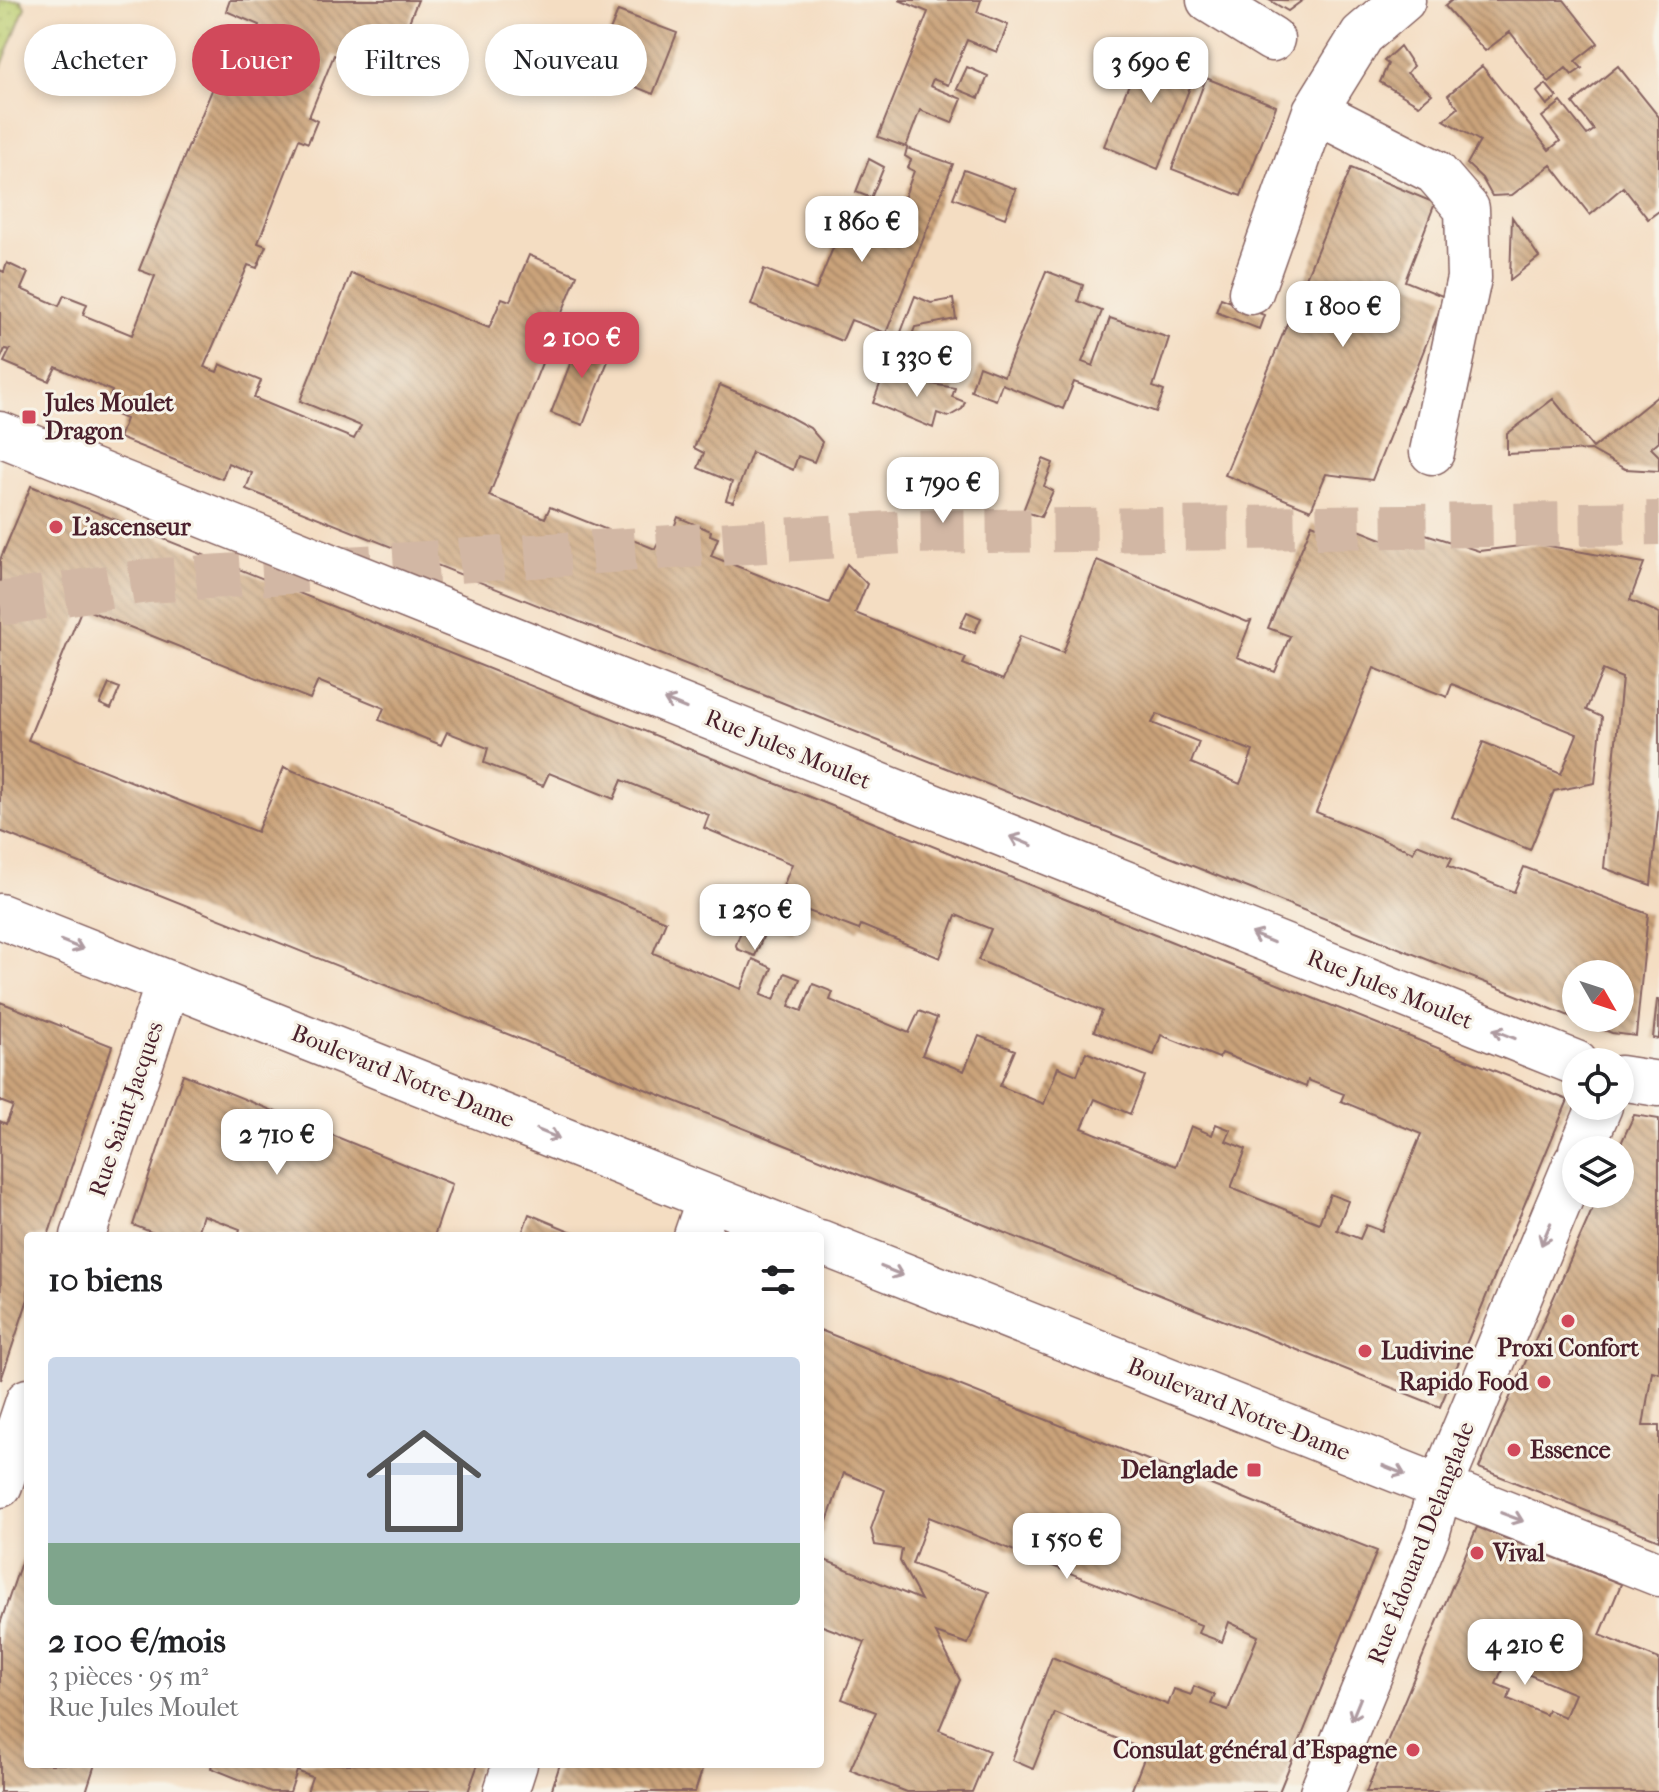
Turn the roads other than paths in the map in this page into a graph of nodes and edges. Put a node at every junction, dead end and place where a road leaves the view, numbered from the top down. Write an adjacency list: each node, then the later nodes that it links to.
1 (1209, 0): 3 (street)
2 (1403, 0): 4 (street)
3 (1272, 39)
4 (1315, 111): 5 (street); 7 (street)
5 (1251, 292)
6 (0, 435): 10 (street, Rue Jules Moulet, one-way to 6)
7 (1432, 452)
8 (0, 916): 9 (street, Boulevard Notre-Dame, one-way to 9)
9 (168, 983): 14 (street, Boulevard Notre-Dame, one-way to 14); 15 (street, Rue Saint-Jacques)
10 (1562, 1057)
11 (1634, 1080): 12 (street)
12 (1659, 1084)
13 (1562, 1196): 20 (street, Rue Édouard Delanglade, one-way to 20)
14 (703, 1217): 16 (street, Boulevard Notre-Dame)
15 (84, 1232)
16 (784, 1232)
17 (824, 1244): 20 (street, Boulevard Notre-Dame, one-way to 20)
18 (24, 1413): 19 (street)
19 (0, 1485)
20 (1440, 1488): 21 (street, Boulevard Notre-Dame, one-way to 21); 24 (street, Rue Édouard Delanglade, one-way to 24)
21 (1659, 1574)
22 (514, 1768): 23 (street)
23 (506, 1792)
24 (1322, 1792)

